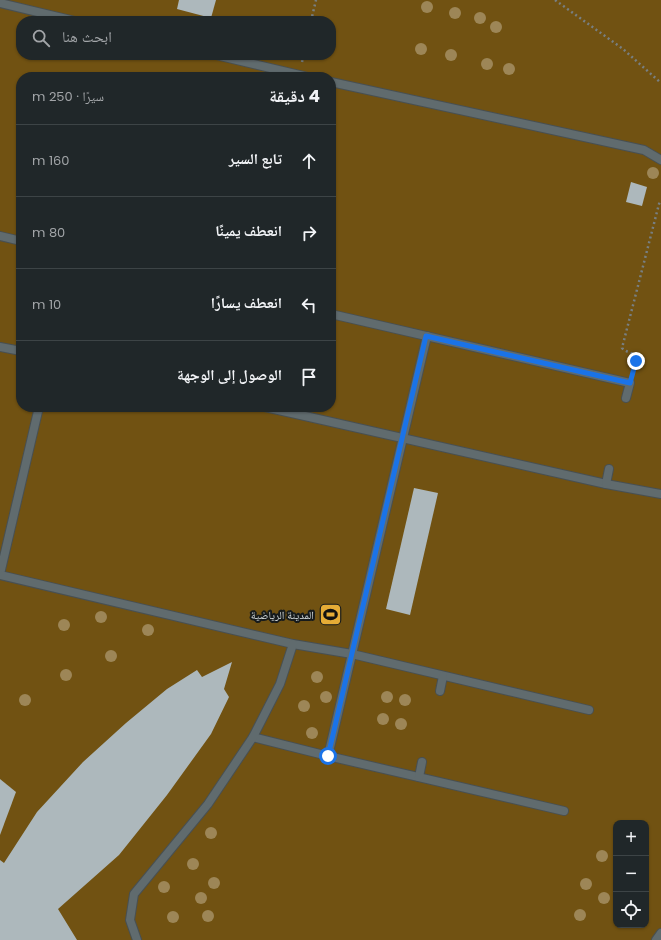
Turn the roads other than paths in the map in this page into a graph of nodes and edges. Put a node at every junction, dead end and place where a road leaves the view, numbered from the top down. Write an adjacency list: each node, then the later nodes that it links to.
1 (0, 3): 2 (lane)
2 (54, 16)
3 (236, 60): 4 (lane)
4 (286, 72)
5 (336, 83): 6 (lane)
6 (661, 160)
7 (0, 236): 8 (lane)
8 (16, 240)
9 (336, 315): 10 (lane)
10 (426, 336): 13 (lane); 16 (lane)
11 (0, 347): 12 (lane)
12 (16, 350)
13 (626, 398)
14 (38, 412): 20 (lane)
15 (288, 412): 16 (lane)
16 (403, 438): 18 (lane); 22 (lane)
17 (609, 469): 18 (lane)
18 (606, 484): 19 (lane)
19 (661, 494)
20 (0, 575): 21 (lane)
21 (293, 644): 22 (lane); 26 (lane)
22 (352, 654): 23 (lane); 27 (lane)
23 (443, 676): 24 (lane); 25 (lane)
24 (440, 691)
25 (589, 710)
26 (253, 737): 27 (lane); 32 (lane)
27 (328, 756): 29 (lane)
28 (422, 762): 29 (lane)
29 (419, 777): 30 (lane)
30 (564, 811)
31 (661, 933): 33 (lane)
32 (137, 940)
33 (656, 940)

